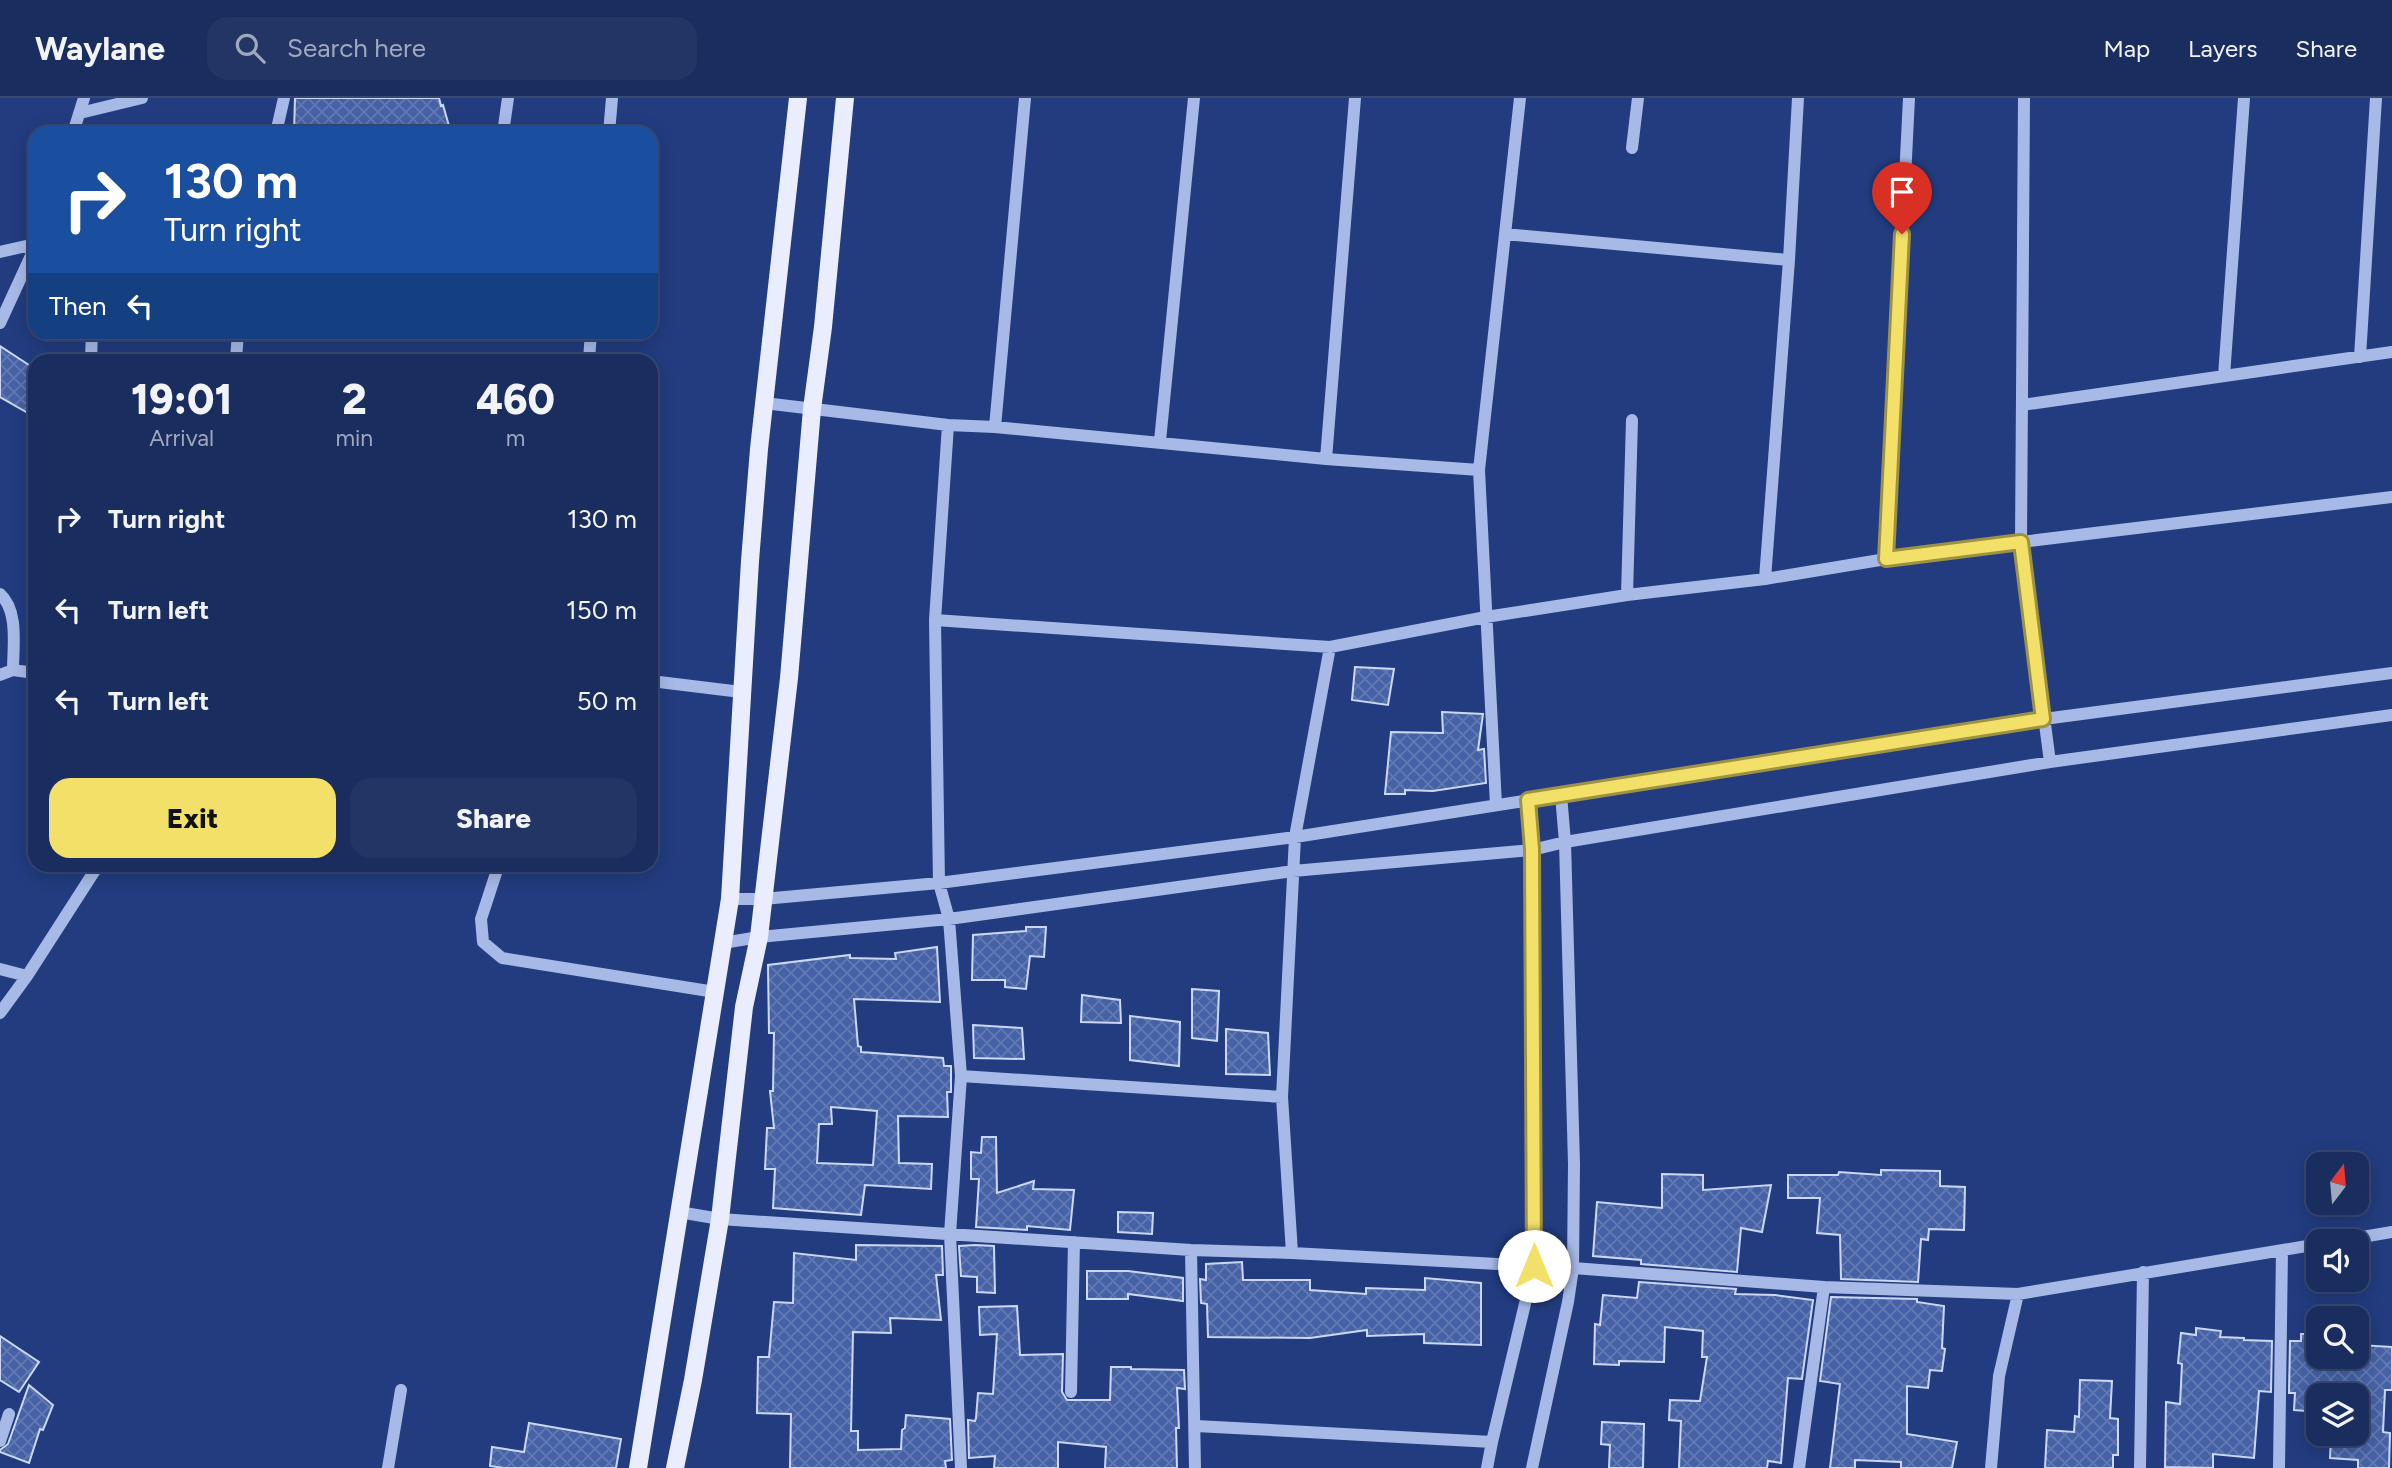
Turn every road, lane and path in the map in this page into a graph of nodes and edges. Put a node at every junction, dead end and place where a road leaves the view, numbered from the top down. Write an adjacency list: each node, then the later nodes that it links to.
1 (84, 98): 18 (street)
2 (142, 98): 18 (street)
3 (284, 98): 20 (street)
4 (508, 98): 21 (street)
5 (612, 98): 22 (street)
6 (798, 98): 33 (main road)
7 (845, 98): 35 (main road)
8 (1025, 98): 38 (street)
9 (1194, 98): 39 (street)
10 (1355, 98): 40 (street)
11 (1520, 98): 24 (street)
12 (1638, 98): 23 (street)
13 (1798, 98): 27 (street)
14 (1909, 98): 44 (street)
15 (2024, 98): 34 (street)
16 (2244, 98): 32 (street)
17 (2376, 98): 31 (street)
18 (80, 113): 19 (street)
19 (76, 126)
20 (278, 126)
21 (504, 126)
22 (610, 126)
23 (1632, 148)
24 (1505, 234): 27 (street); 41 (street)
25 (28, 246): 26 (street)
26 (0, 252)
27 (1789, 260): 45 (street)
28 (28, 261): 29 (street)
29 (0, 323)
30 (2392, 352): 31 (street)
31 (2360, 357): 32 (street)
32 (2224, 376): 34 (street)
33 (764, 403): 35 (street); 56 (main road)
34 (2022, 405): 43 (street)
35 (812, 409): 37 (street); 71 (main road)
36 (1632, 420): 47 (street)
37 (948, 425): 38 (street); 49 (street)
38 (995, 427): 39 (street)
39 (1160, 441): 40 (street)
40 (1326, 459): 41 (street)
41 (1479, 470): 48 (street)
42 (2392, 497): 43 (street)
43 (2021, 542): 44 (street); 58 (street)
44 (1886, 559): 45 (street)
45 (1765, 579): 47 (street)
46 (0, 594): 51 (street)
47 (1627, 595): 48 (street)
48 (1486, 617): 50 (street); 62 (street)
49 (935, 620): 50 (street); 69 (street)
50 (1330, 647): 63 (street)
51 (13, 670): 52 (street); 54 (street)
52 (28, 672)
53 (2392, 673): 58 (street)
54 (0, 676)
55 (658, 682): 56 (street)
56 (741, 692): 70 (main road)
57 (2392, 715): 59 (street)
58 (2043, 719): 59 (street); 60 (street)
59 (2050, 762): 64 (street)
60 (1561, 795): 61 (street); 64 (street)
61 (1528, 800): 62 (street); 65 (street)
62 (1496, 805): 63 (street)
63 (1295, 837): 66 (street); 69 (street)
64 (1565, 842): 65 (street); 92 (street)
65 (1532, 849): 66 (street); 91 (street)
66 (1293, 871): 72 (street); 80 (street)
67 (94, 872): 76 (street)
68 (496, 872): 77 (street)
69 (939, 883): 71 (street); 72 (street)
70 (730, 899): 71 (street); 74 (main road)
71 (763, 899): 73 (main road)
72 (949, 919): 73 (street); 79 (street)
73 (759, 937): 74 (street); 82 (main road)
74 (723, 943): 77 (main road)
75 (0, 969): 76 (street)
76 (27, 976): 78 (street)
77 (715, 992): 81 (main road)
78 (0, 1013)
79 (961, 1076): 80 (street); 84 (street)
80 (1282, 1097): 90 (street)
81 (679, 1212): 82 (street); 103 (main road)
82 (720, 1219): 84 (street); 104 (main road)
83 (2392, 1232): 85 (street)
84 (950, 1234): 86 (street); 105 (street)
85 (2369, 1236)
86 (1074, 1242): 88 (street); 97 (street)
87 (2306, 1246): 89 (street)
88 (1192, 1250): 90 (street); 99 (street)
89 (2282, 1250): 93 (street); 112 (street)
90 (1292, 1253): 91 (street)
91 (1534, 1266): 92 (street); 101 (street)
92 (1573, 1268): 94 (street); 108 (street)
93 (2143, 1272): 95 (street); 111 (street)
94 (1824, 1287): 95 (street); 109 (street)
95 (2018, 1293): 110 (street)
96 (401, 1390): 102 (street)
97 (1071, 1392)
98 (9, 1414): 100 (street)
99 (1196, 1426): 101 (street); 106 (street)
100 (0, 1441)
101 (1492, 1442): 107 (street)
102 (388, 1468)
103 (638, 1468)
104 (675, 1468)
105 (961, 1468)
106 (1195, 1468)
107 (1488, 1468)
108 (1532, 1468)
109 (1799, 1468)
110 (1991, 1468)
111 (2140, 1468)
112 (2279, 1468)

